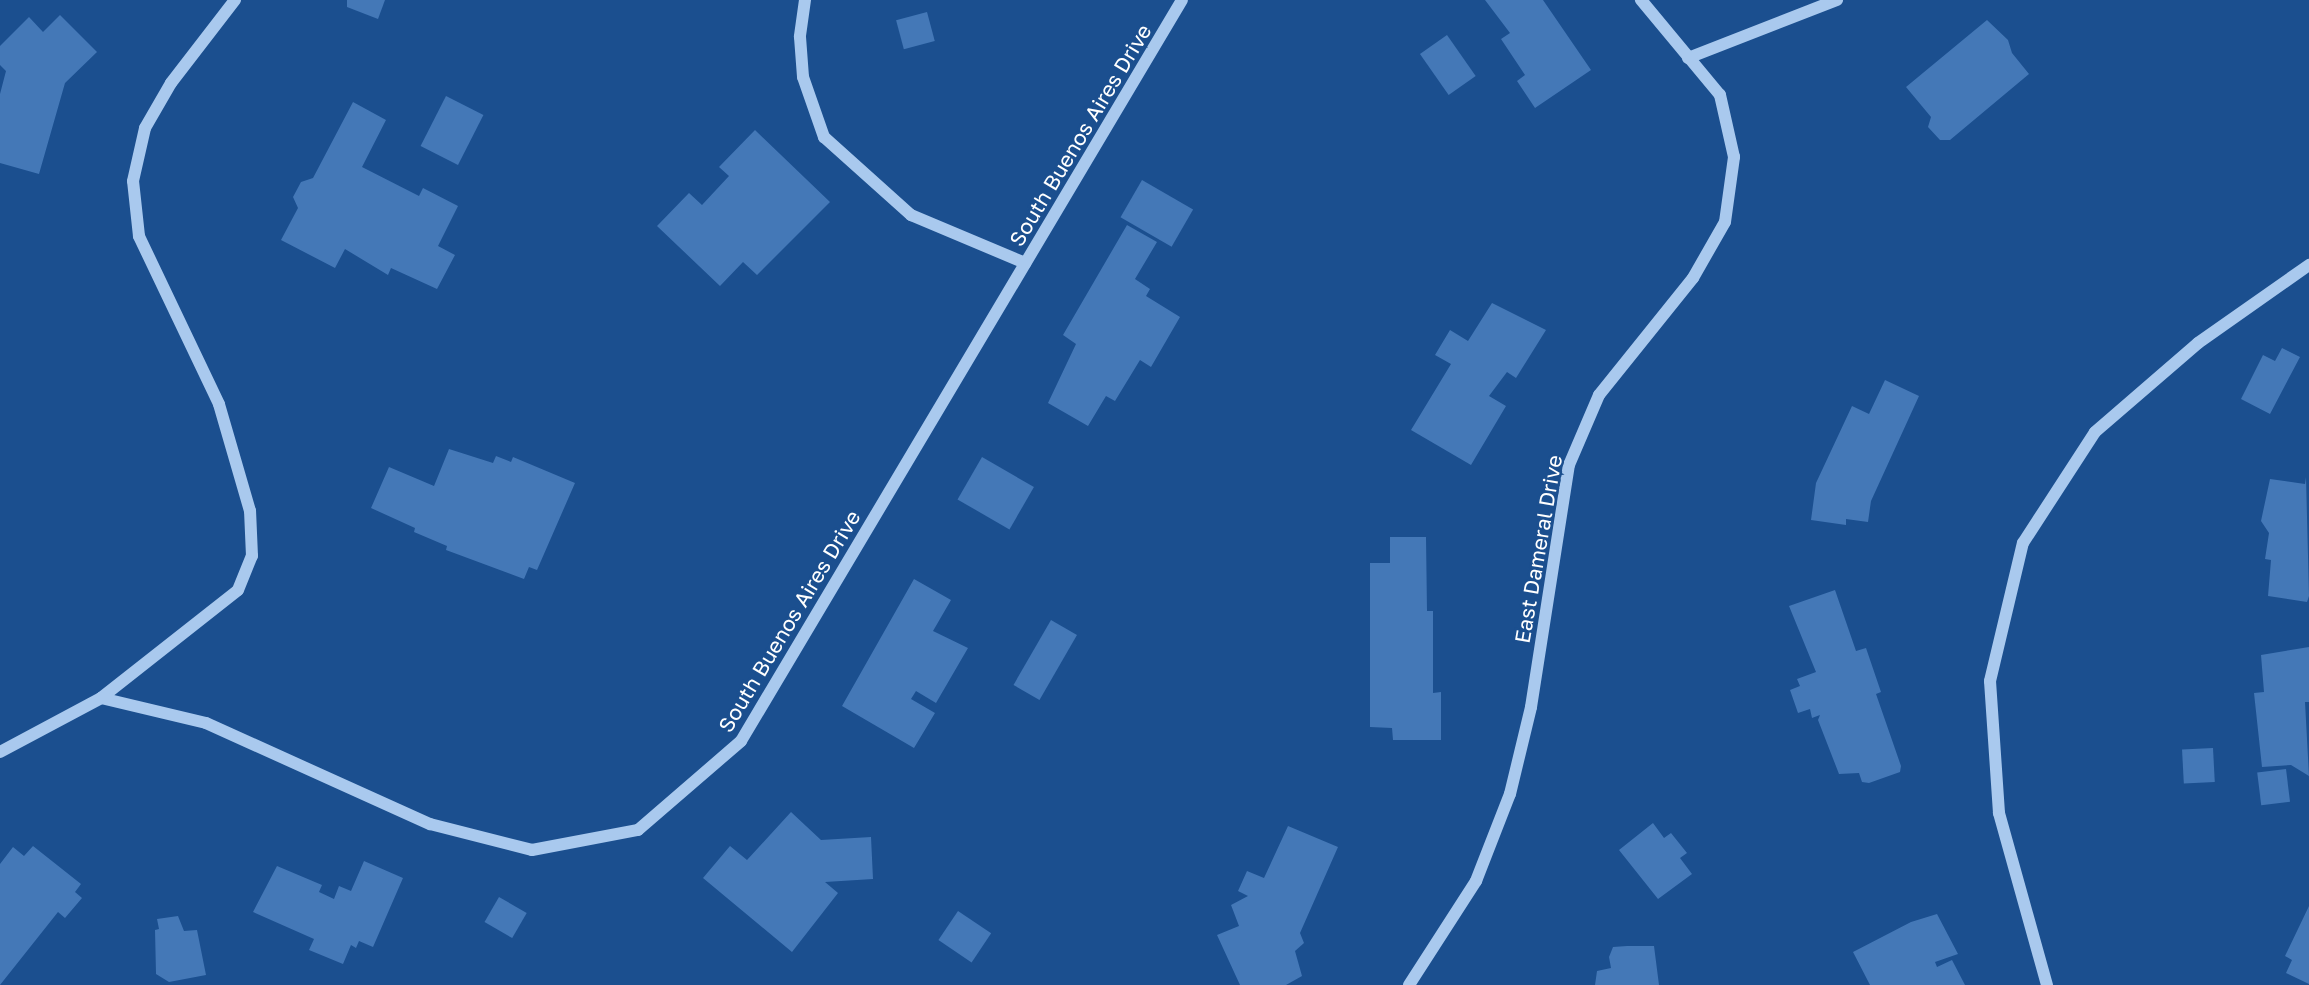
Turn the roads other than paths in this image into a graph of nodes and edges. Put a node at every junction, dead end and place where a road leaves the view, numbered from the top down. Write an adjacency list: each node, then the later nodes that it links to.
1 (235, 0): 9 (street)
2 (805, 0): 7 (street)
3 (1182, 0): 7 (street, South Buenos Aires Drive)
4 (1641, 0): 6 (street, East Dameral Drive)
5 (1838, 0): 6 (street)
6 (1688, 58): 11 (street, East Dameral Drive)
7 (1026, 263): 9 (street, South Buenos Aires Drive)
8 (2309, 265): 12 (street)
9 (101, 698): 10 (street)
10 (0, 752)
11 (1409, 985)
12 (2047, 985)

